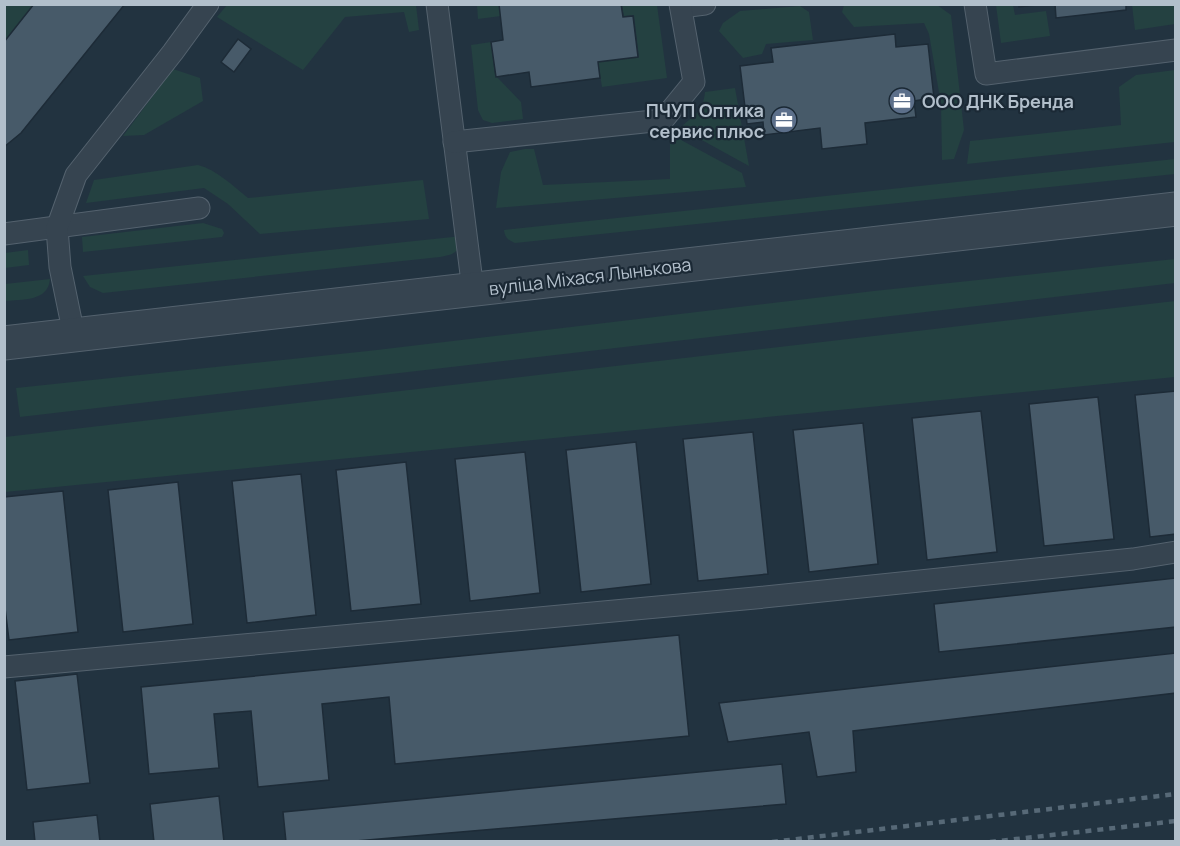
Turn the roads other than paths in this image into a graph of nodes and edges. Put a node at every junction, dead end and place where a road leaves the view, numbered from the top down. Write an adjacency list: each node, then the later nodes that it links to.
1 (208, 4): 10 (lane)
2 (437, 4): 7 (lane)
3 (705, 4): 5 (lane)
4 (975, 4): 6 (lane)
5 (681, 6): 7 (lane)
6 (1176, 50)
7 (454, 142): 12 (lane)
8 (199, 208): 10 (lane)
9 (1176, 209): 12 (street, вуліца Міхася Лынькова)
10 (57, 228): 11 (lane); 13 (lane)
11 (4, 234)
12 (473, 290): 13 (street, вуліца Міхася Лынькова)
13 (74, 335): 14 (street, вуліца Міхася Лынькова)
14 (4, 343)
15 (1176, 552): 16 (lane)
16 (4, 667)

